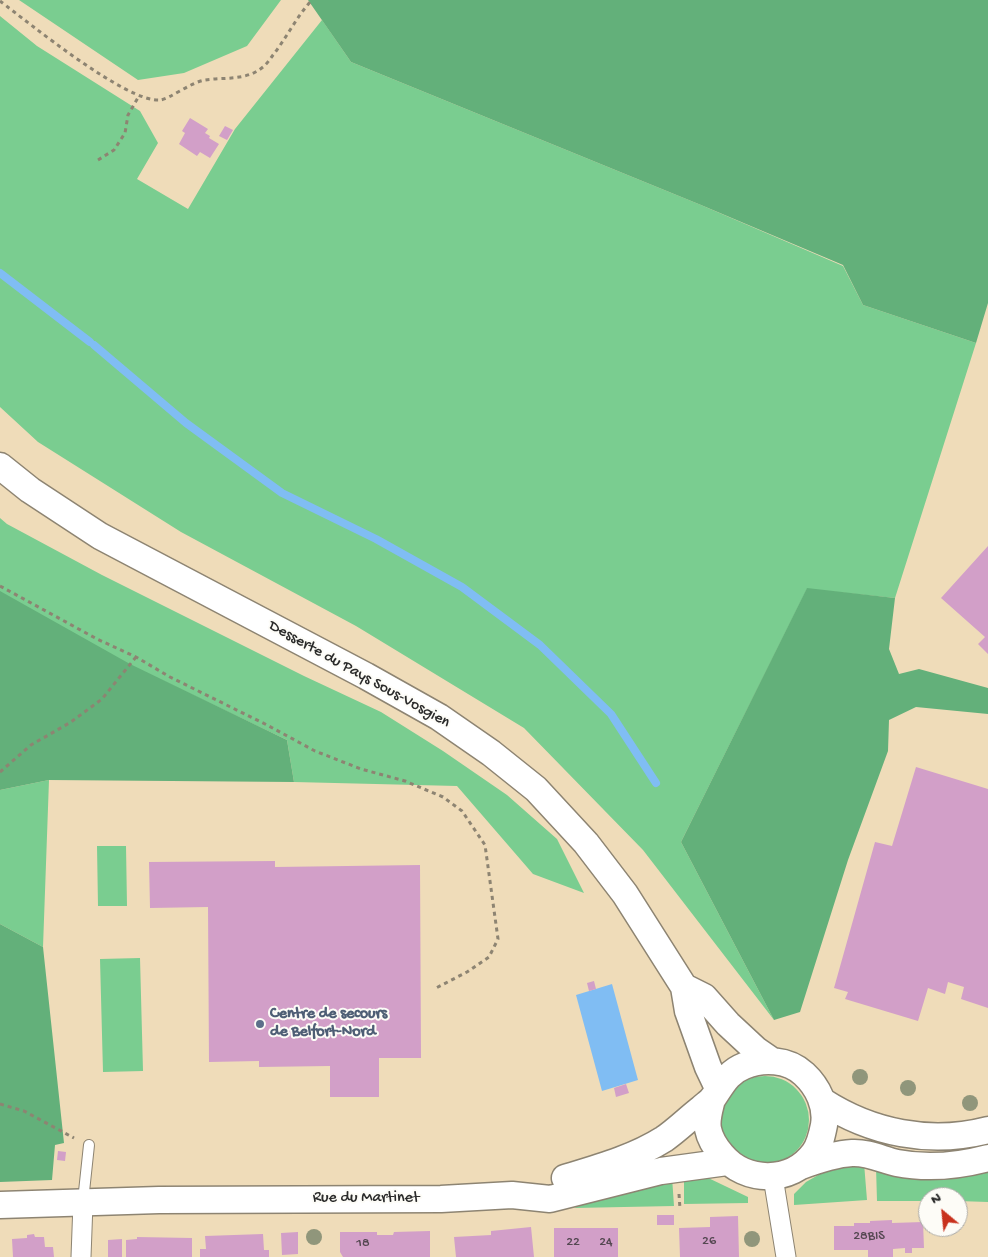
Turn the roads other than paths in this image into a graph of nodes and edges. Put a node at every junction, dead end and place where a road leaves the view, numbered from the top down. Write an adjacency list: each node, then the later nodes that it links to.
1 (0, 466): 2 (main road, Desserte du Pays Sous-Vosgien)
2 (684, 987): 3 (main road); 4 (main road, Desserte du Pays Sous-Vosgien)
3 (772, 1061): 4 (main road); 5 (main road)
4 (715, 1094): 9 (main road); 12 (main road)
5 (822, 1101): 6 (main road); 10 (main road)
6 (988, 1130)
7 (89, 1145): 13 (lane)
8 (988, 1158): 10 (main road)
9 (727, 1162): 11 (main road); 12 (main road, Rue du Martinet)
10 (801, 1166): 11 (main road)
11 (773, 1177): 16 (street)
12 (512, 1195): 13 (main road, Rue du Martinet)
13 (83, 1203): 14 (main road, Rue du Martinet); 15 (street)
14 (0, 1205)
15 (81, 1257)
16 (786, 1257)

